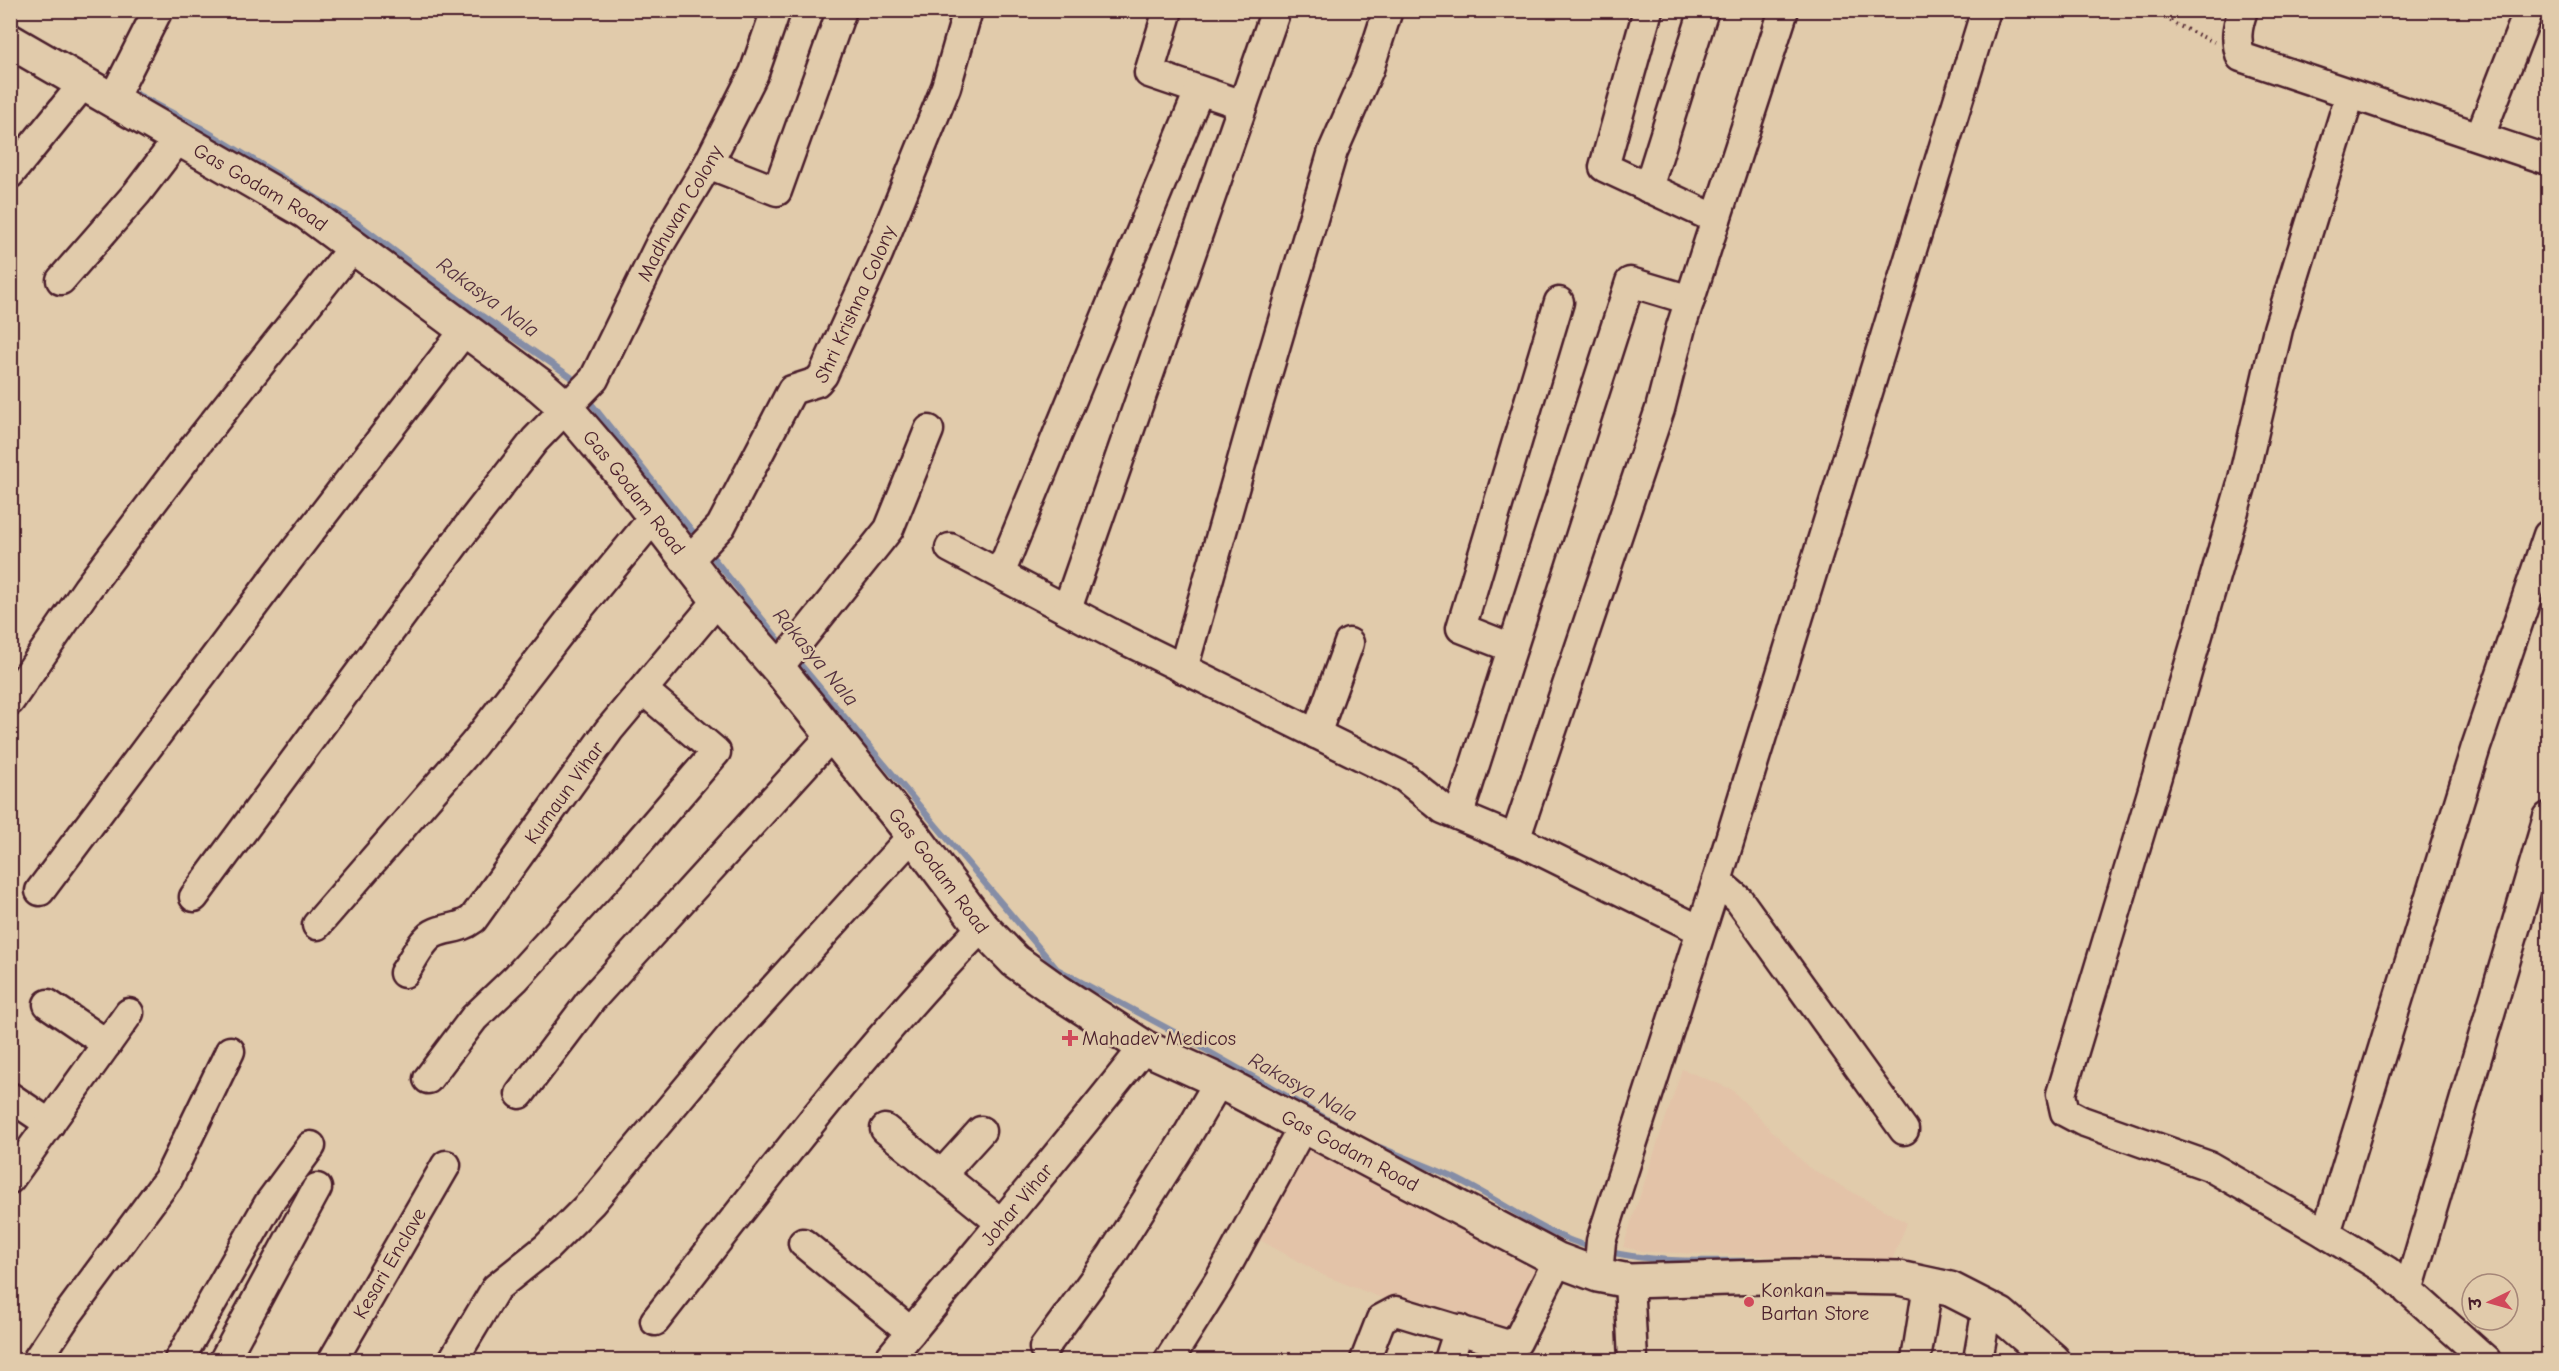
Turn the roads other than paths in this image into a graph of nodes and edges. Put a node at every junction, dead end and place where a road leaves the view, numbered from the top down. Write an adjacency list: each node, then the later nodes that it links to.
1 (158, 10): 16 (street)
2 (776, 10): 23 (street, Madhuvan Colony)
3 (842, 10): 23 (street)
4 (968, 10): 37 (street, Shri Krishna Colony)
5 (1168, 10): 17 (street)
6 (1276, 10): 19 (street)
7 (1388, 10): 44 (street)
8 (1648, 10): 25 (street)
9 (1704, 10): 25 (street)
10 (1784, 10): 26 (street)
11 (1986, 10): 53 (street)
12 (2243, 10): 18 (street)
13 (2529, 10): 20 (street)
14 (10, 41): 15 (main road, Gas Godam Road)
15 (84, 83): 16 (main road, Gas Godam Road); 24 (street)
16 (119, 89): 21 (main road, Gas Godam Road)
17 (1199, 91): 19 (street); 38 (street)
18 (2350, 95): 20 (street); 80 (street)
19 (1243, 105): 40 (street)
20 (2480, 136): 22 (street)
21 (179, 138): 27 (main road, Gas Godam Road); 28 (street)
22 (2548, 160)
23 (708, 164): 32 (street, Madhuvan Colony)
24 (10, 174)
25 (1648, 188): 26 (street)
26 (1716, 219): 29 (street)
27 (353, 247): 31 (main road, Gas Godam Road); 46 (street)
28 (61, 279)
29 (1690, 300): 42 (street); 52 (street)
30 (1559, 302): 42 (street)
31 (465, 330): 32 (main road, Gas Godam Road); 54 (street)
32 (579, 395): 34 (main road, Gas Godam Road); 55 (street, Madhuvan Colony)
33 (929, 430): 43 (street)
34 (654, 517): 37 (main road, Gas Godam Road); 56 (street)
35 (2548, 534): 80 (street)
36 (950, 548): 38 (street)
37 (700, 549): 39 (main road, Gas Godam Road)
38 (1000, 574): 40 (street)
39 (718, 600): 43 (main road, Gas Godam Road); 45 (street, Kumaun Vihar)
40 (1067, 609): 44 (street)
41 (1349, 643): 47 (street)
42 (1512, 648): 49 (street)
43 (787, 657): 48 (main road, Gas Godam Road)
44 (1183, 669): 47 (street)
45 (643, 690): 59 (street, Kumaun Vihar); 65 (street)
46 (10, 701)
47 (1316, 734): 49 (street)
48 (832, 735): 51 (main road, Gas Godam Road); 67 (street)
49 (1459, 814): 52 (street)
50 (2548, 817): 85 (street)
51 (913, 835): 57 (main road, Gas Godam Road); 97 (street)
52 (1515, 840): 58 (street)
53 (1717, 881): 58 (street); 72 (street)
54 (40, 891)
55 (194, 897)
56 (317, 925)
57 (982, 927): 63 (main road, Gas Godam Road); 87 (street)
58 (1700, 930): 83 (street)
59 (404, 973)
60 (48, 1004): 62 (street)
61 (129, 1013): 62 (street)
62 (107, 1044): 69 (street)
63 (1144, 1047): 66 (main road, Gas Godam Road); 79 (street, Johar Vihar)
64 (230, 1051): 93 (street)
65 (428, 1079)
66 (1219, 1082): 70 (main road, Gas Godam Road); 90 (street)
67 (520, 1094)
68 (10, 1097): 69 (street)
69 (50, 1124): 77 (street)
70 (1303, 1125): 82 (main road, Gas Godam Road); 92 (street)
71 (885, 1129): 76 (street)
72 (1904, 1130)
73 (981, 1131): 76 (street)
74 (311, 1146): 94 (street)
75 (446, 1165): 96 (street, Kesari Enclave)
76 (942, 1174): 79 (street)
77 (10, 1179)
78 (317, 1188): 95 (street)
79 (1001, 1223): 89 (street, Johar Vihar)
80 (2326, 1233): 85 (street)
81 (803, 1243): 89 (street)
82 (1558, 1260): 83 (main road, Gas Godam Road); 91 (street)
83 (1607, 1263): 84 (main road, Gas Godam Road); 101 (street)
84 (1928, 1285): 86 (main road, Gas Godam Road); 102 (street)
85 (2409, 1291): 105 (street)
86 (1987, 1308): 103 (street); 104 (main road, Gas Godam Road)
87 (655, 1322)
88 (1459, 1329): 91 (street); 99 (street); 100 (street)
89 (911, 1332): 98 (street, Johar Vihar)
90 (1044, 1348)
91 (1515, 1351)
92 (1178, 1358)
93 (37, 1360)
94 (179, 1360)
95 (224, 1360)
96 (333, 1360)
97 (453, 1360)
98 (888, 1360)
99 (1365, 1360)
100 (1449, 1360)
101 (1633, 1360)
102 (1916, 1360)
103 (1978, 1360)
104 (2053, 1360)
105 (2486, 1360)

